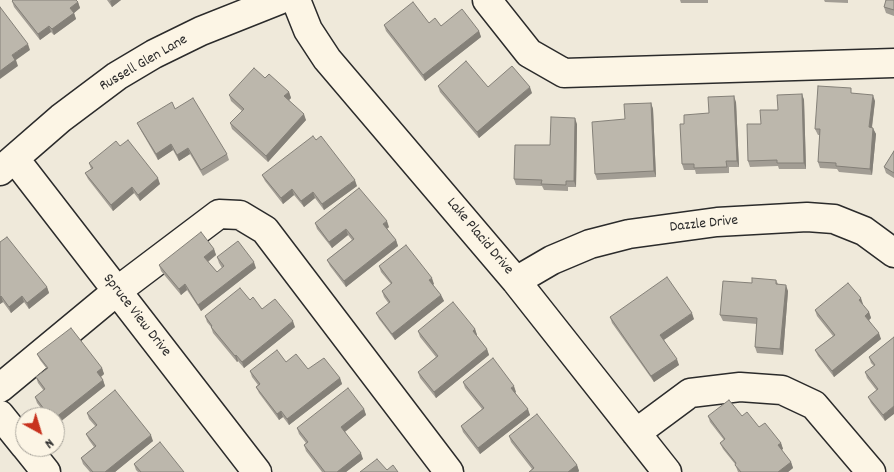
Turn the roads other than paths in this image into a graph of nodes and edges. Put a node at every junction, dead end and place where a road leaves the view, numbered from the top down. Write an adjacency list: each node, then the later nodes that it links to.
1 (279, 0): 5 (street, Russell Glen Lane)
2 (296, 0): 7 (street, Lake Placid Drive)
3 (488, 0): 4 (street)
4 (894, 63)
5 (7, 165): 8 (street, Spruce View Drive)
6 (894, 253): 7 (street, Dazzle Drive)
7 (516, 281): 12 (street, Lake Placid Drive)
8 (117, 291): 9 (street); 15 (street, Spruce View Drive); 16 (street)
9 (0, 388)
10 (0, 415): 11 (street)
11 (15, 433)
12 (636, 433): 17 (street, Lake Placid Drive); 18 (street)
13 (34, 457): 14 (street)
14 (46, 472)
15 (258, 472)
16 (449, 472)
17 (666, 472)
18 (871, 472)

